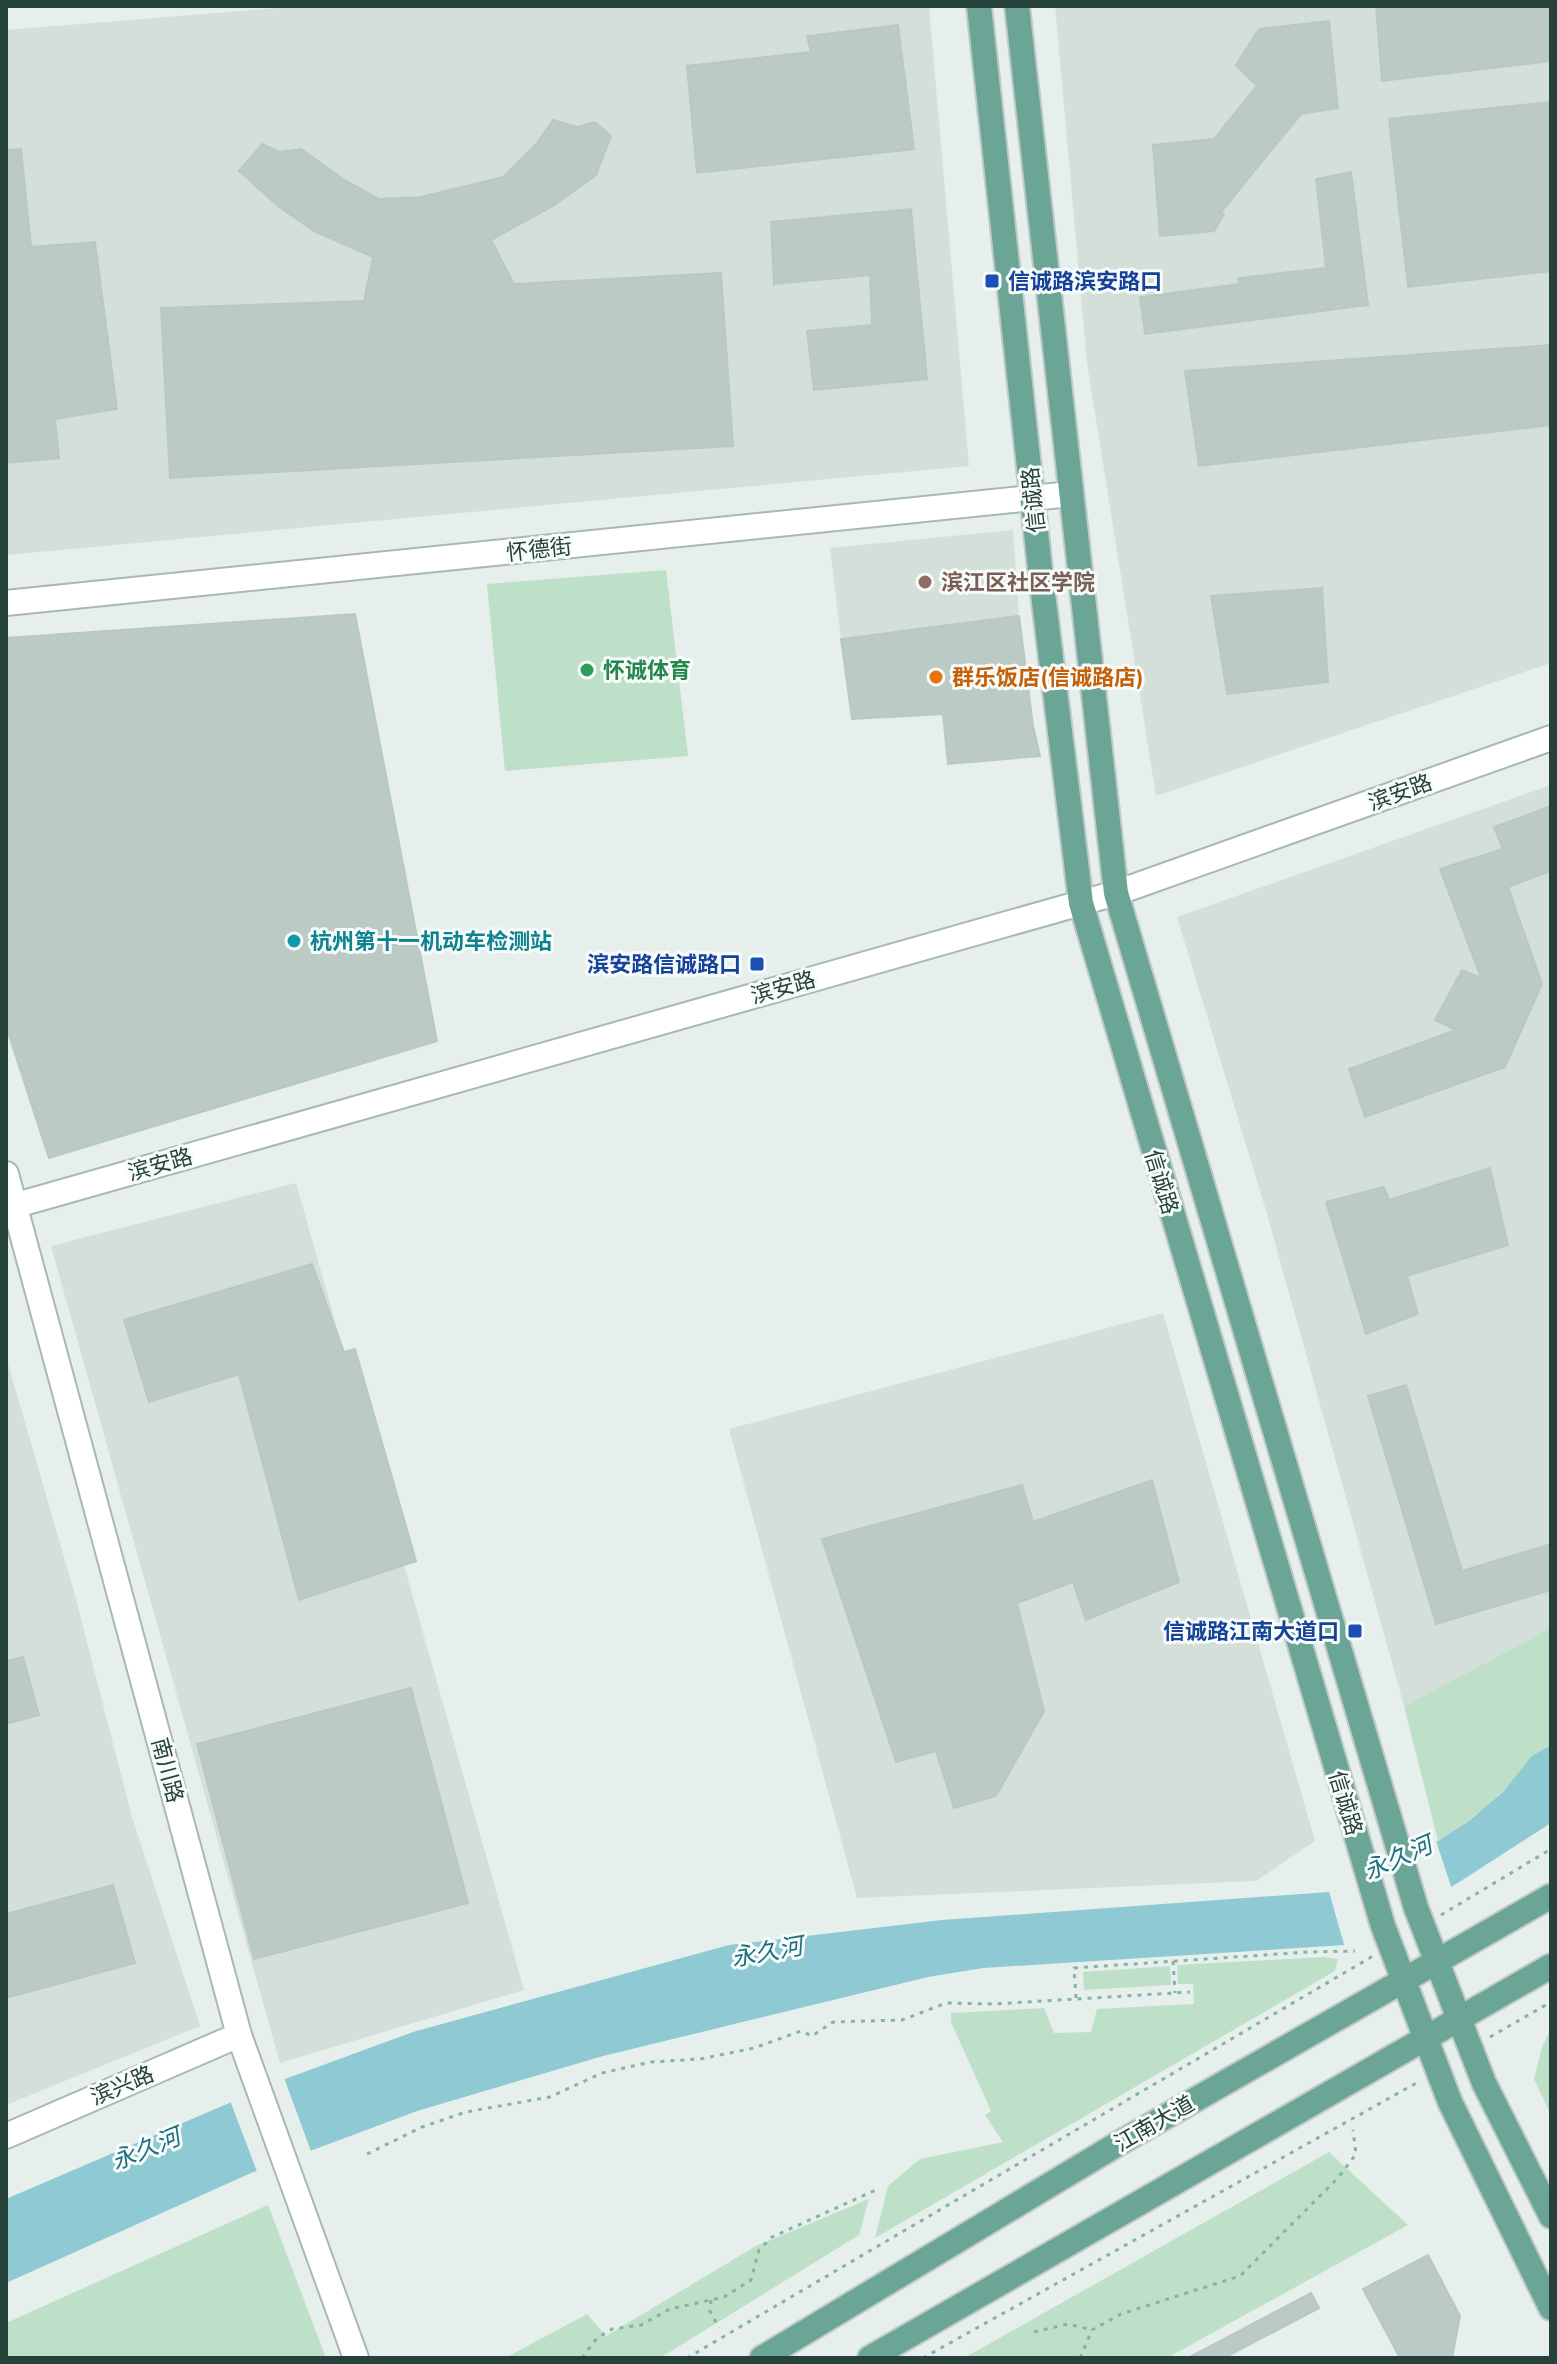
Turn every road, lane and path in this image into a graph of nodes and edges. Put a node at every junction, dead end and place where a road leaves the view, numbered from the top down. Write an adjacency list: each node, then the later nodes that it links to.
1 (979, 6): 4 (main road, 信诚路)
2 (1017, 6): 3 (main road, 信诚路)
3 (1071, 494): 4 (street, 怀德街); 7 (main road, 信诚路)
4 (1033, 498): 5 (street, 怀德街); 8 (main road, 信诚路)
5 (6, 603)
6 (1551, 738): 7 (street, 滨安路)
7 (1116, 893): 8 (street, 滨安路); 13 (main road, 信诚路)
8 (1081, 903): 10 (street, 滨安路); 14 (main road, 信诚路)
9 (6, 1174): 10 (street, 南川路)
10 (11, 1206): 25 (street, 南川路)
11 (1551, 1849): 13 (path)
12 (1551, 1896): 17 (main road, 江南大道)
13 (1419, 1917): 17 (main road, 信诚路)
14 (1387, 1936): 19 (main road, 信诚路); 41 (path)
15 (1355, 1951): 16 (path)
16 (1173, 1961): 21 (path); 22 (path)
17 (1436, 1961): 19 (main road, 江南大道); 24 (main road, 信诚路)
18 (1551, 1966): 24 (main road)
19 (1403, 1979): 26 (main road, 信诚路); 42 (main road, 江南大道)
20 (1190, 1992): 21 (path)
21 (1175, 1993): 22 (path)
22 (1076, 1999): 31 (path)
23 (1551, 2002): 27 (path)
24 (1460, 2021): 26 (main road); 27 (main road, 信诚路)
25 (239, 2035): 30 (street, 滨兴路); 39 (street, 南川路)
26 (1426, 2040): 28 (main road, 信诚路); 43 (main road)
27 (1471, 2049): 33 (main road, 信诚路)
28 (1438, 2070): 35 (main road, 信诚路); 44 (path)
29 (1353, 2130): 37 (path)
30 (6, 2136)
31 (367, 2154)
32 (878, 2189): 34 (path)
33 (1551, 2216)
34 (711, 2300): 36 (path); 40 (path)
35 (1551, 2308)
36 (719, 2328)
37 (1092, 2330): 38 (path); 45 (path)
38 (1034, 2332)
39 (356, 2358)
40 (582, 2358)
41 (687, 2358)
42 (762, 2358)
43 (870, 2358)
44 (923, 2358)
45 (1080, 2358)

